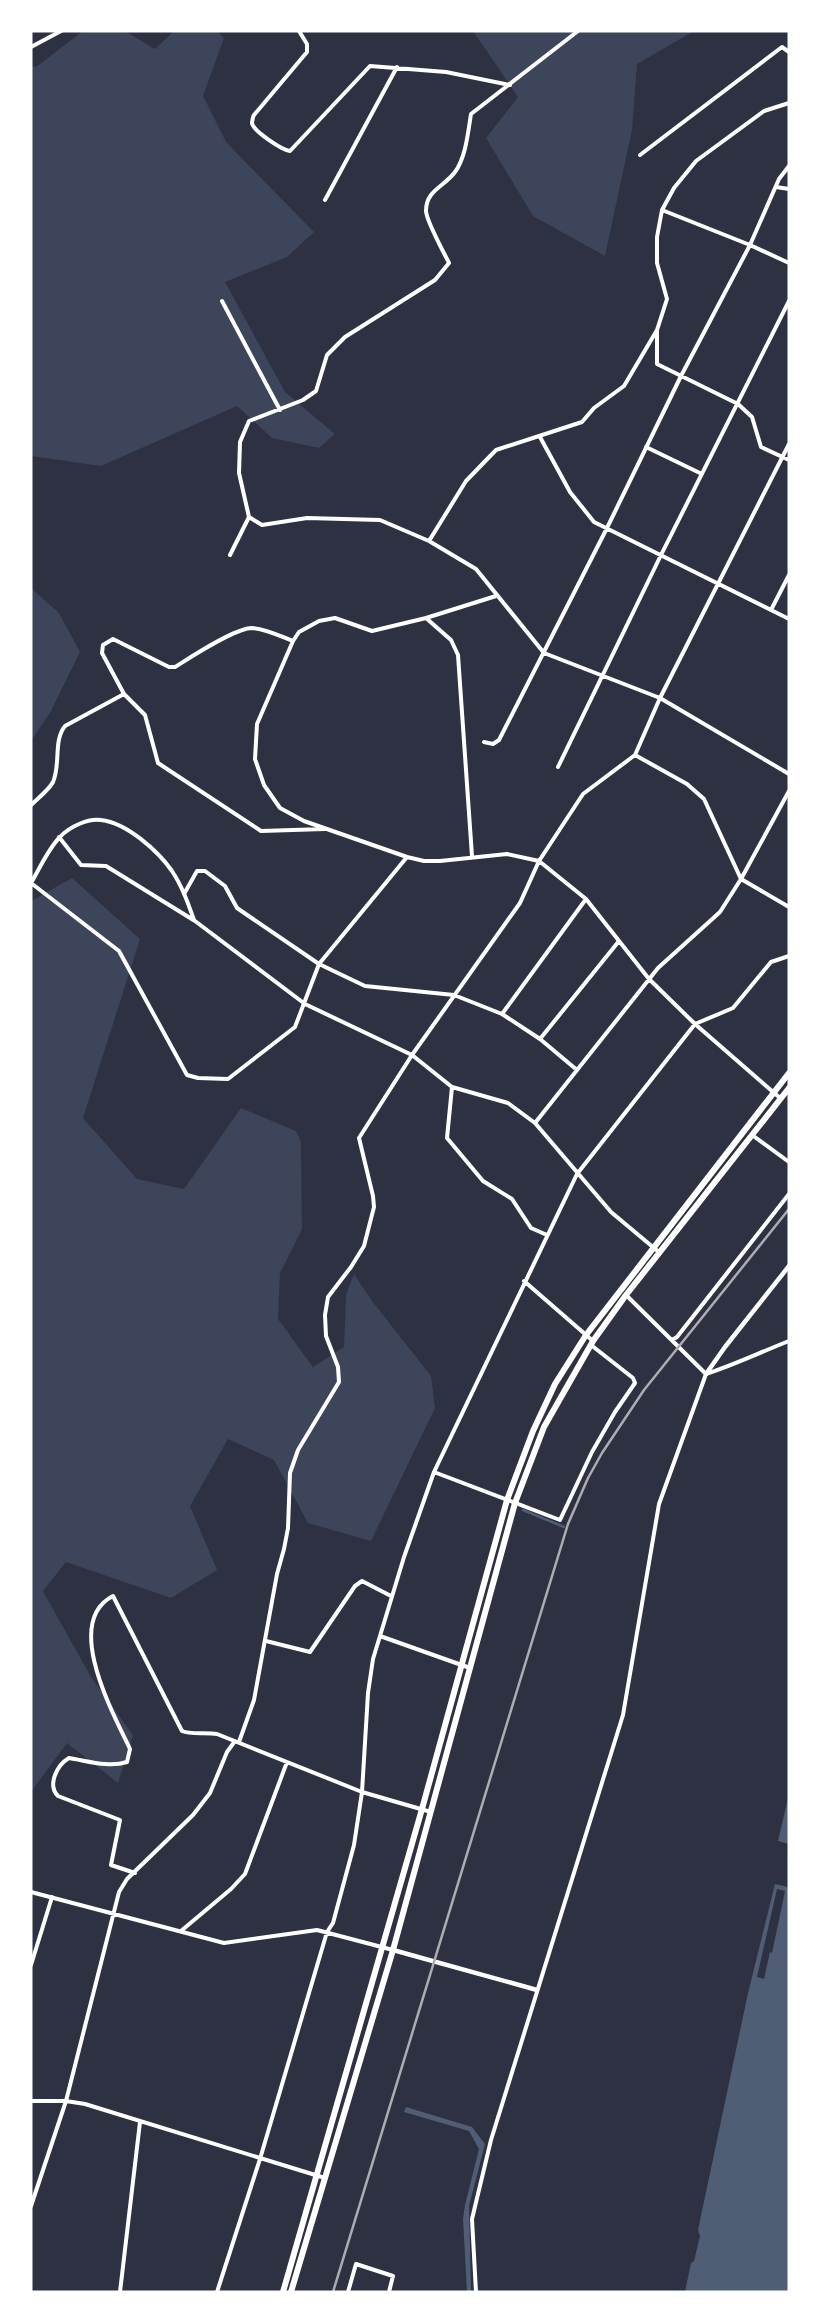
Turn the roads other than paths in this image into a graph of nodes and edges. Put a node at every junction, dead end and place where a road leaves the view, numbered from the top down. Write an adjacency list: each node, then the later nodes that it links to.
1 (61, 31): 4 (street)
2 (299, 31): 6 (street)
3 (578, 31): 7 (street)
4 (31, 47)
5 (789, 52): 9 (street)
6 (397, 67): 7 (street); 13 (street)
7 (510, 85): 22 (street)
8 (789, 103): 14 (street)
9 (640, 155)
10 (789, 166): 11 (street)
11 (776, 187): 12 (street); 15 (street)
12 (789, 189)
13 (325, 200)
14 (662, 210): 15 (street); 19 (street)
15 (750, 245): 16 (street); 20 (street)
16 (789, 263)
17 (789, 301): 21 (street)
18 (222, 302): 22 (street)
19 (657, 330): 20 (street); 23 (street)
20 (680, 376): 21 (street); 25 (street)
21 (738, 404): 26 (street); 28 (street)
22 (280, 410): 29 (street)
23 (540, 437): 30 (street); 31 (street)
24 (789, 444): 26 (street)
25 (646, 447): 28 (street); 30 (street)
26 (782, 456): 27 (street); 35 (street)
27 (789, 460)
28 (702, 474): 33 (street)
29 (250, 517): 31 (street); 32 (street)
30 (607, 528): 33 (street); 41 (street)
31 (429, 541): 36 (street)
32 (230, 555)
33 (661, 555): 35 (street); 42 (street)
34 (789, 575): 37 (street)
35 (718, 584): 37 (street); 44 (street)
36 (496, 596): 38 (street); 41 (street)
37 (771, 610): 39 (street)
38 (426, 618): 40 (street); 53 (street)
39 (789, 619)
40 (293, 641): 43 (street); 51 (street)
41 (544, 653): 42 (street); 45 (street)
42 (602, 676): 44 (street); 47 (street)
43 (124, 694): 50 (street); 51 (street)
44 (660, 698): 46 (street); 48 (street)
45 (484, 742)
46 (635, 755): 55 (street); 56 (street)
47 (558, 766)
48 (789, 774)
49 (789, 791): 56 (street)
50 (31, 805)
51 (327, 829): 54 (street)
52 (59, 837): 57 (street); 58 (street); 61 (street)
53 (472, 856): 54 (street); 55 (street)
54 (407, 857): 64 (street)
55 (539, 861): 59 (street); 66 (street)
56 (741, 879): 60 (street); 65 (street)
57 (31, 883): 67 (street)
58 (184, 894): 61 (street); 64 (street)
59 (586, 899): 62 (street); 68 (street)
60 (789, 907)
61 (195, 921): 67 (street)
62 (619, 941): 65 (street); 70 (street)
63 (789, 956): 69 (street)
64 (319, 964): 66 (street); 67 (street)
65 (649, 979): 69 (street); 72 (street)
66 (454, 995): 68 (street); 71 (street)
67 (305, 1004): 71 (street)
68 (502, 1014): 70 (street)
69 (695, 1024): 76 (street); 81 (street)
70 (540, 1039): 72 (street)
71 (412, 1056): 74 (street); 99 (street)
72 (577, 1070): 78 (street)
73 (789, 1073): 76 (highway)
74 (452, 1087): 78 (street); 83 (street)
75 (789, 1088): 77 (highway)
76 (773, 1093): 77 (street); 84 (highway)
77 (780, 1098): 79 (highway)
78 (536, 1123): 81 (street)
79 (752, 1135): 80 (street); 85 (highway)
80 (789, 1162)
81 (577, 1174): 83 (street); 84 (street)
82 (789, 1194): 90 (street)
83 (547, 1234): 87 (street)
84 (653, 1247): 85 (street); 89 (highway)
85 (661, 1253): 88 (highway)
86 (789, 1266): 93 (street)
87 (524, 1282): 89 (street); 94 (street)
88 (626, 1295): 90 (street); 92 (highway)
89 (586, 1335): 92 (street); 95 (highway)
90 (672, 1340): 93 (street)
91 (789, 1341): 93 (street)
92 (592, 1343): 96 (highway); 96 (street)
93 (706, 1374): 116 (street)
94 (434, 1472): 95 (street); 97 (street)
95 (507, 1500): 96 (street); 100 (highway)
96 (515, 1503): 101 (highway)
97 (391, 1596): 98 (street); 99 (street)
98 (380, 1636): 100 (street); 104 (street)
99 (266, 1641): 102 (street)
100 (462, 1665): 101 (street); 105 (highway)
101 (470, 1668): 106 (highway)
102 (237, 1741): 103 (street); 107 (street); 107 (street)
103 (287, 1762): 104 (street); 111 (street)
104 (362, 1792): 105 (street); 112 (street)
105 (422, 1809): 106 (street); 113 (highway)
106 (431, 1812): 114 (highway)
107 (135, 1873): 110 (street)
108 (31, 1892): 109 (street)
109 (52, 1897): 110 (street); 115 (street)
110 (113, 1913): 111 (street); 118 (street)
111 (182, 1931): 112 (street)
112 (327, 1932): 113 (street); 120 (street)
113 (383, 1947): 114 (street); 121 (highway)
114 (392, 1950): 116 (street); 122 (highway)
115 (31, 1966)
116 (537, 1990): 130 (street)
117 (31, 2101): 118 (street)
118 (66, 2101): 119 (street); 123 (street)
119 (140, 2122): 120 (street); 124 (street)
120 (260, 2159): 121 (street); 125 (street)
121 (316, 2176): 122 (street); 126 (highway)
122 (325, 2178): 127 (highway)
123 (31, 2206)
124 (120, 2292)
125 (218, 2292)
126 (282, 2292)
127 (291, 2292)
128 (348, 2292): 129 (street)
129 (389, 2292)
130 (476, 2292)

